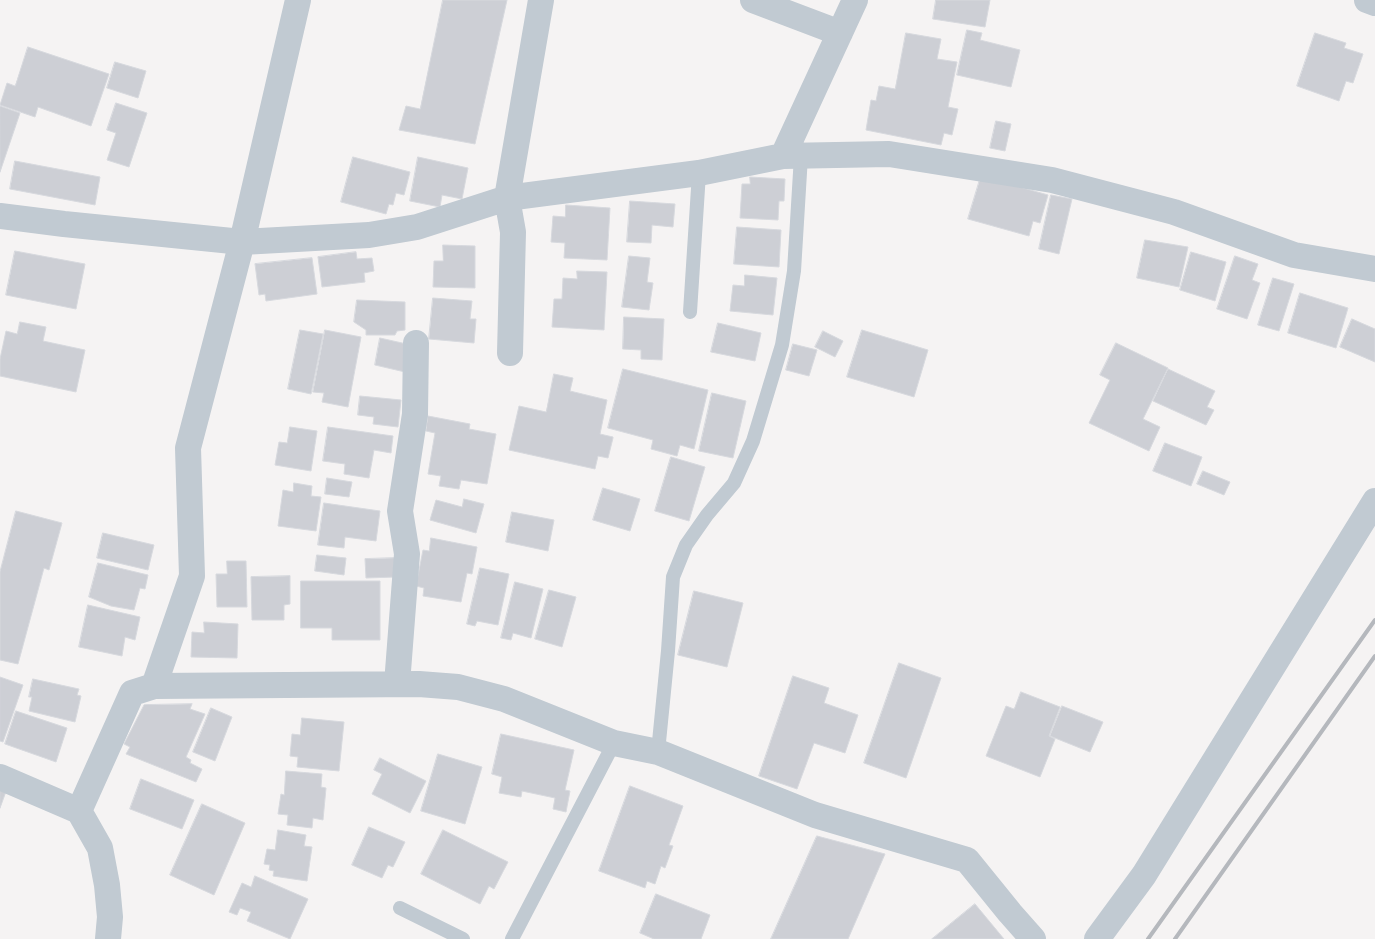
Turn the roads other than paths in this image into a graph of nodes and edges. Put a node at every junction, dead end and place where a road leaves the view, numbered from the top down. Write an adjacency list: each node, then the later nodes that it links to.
1 (298, 0): 12 (street)
2 (541, 0): 10 (street)
3 (753, 0): 7 (street)
4 (855, 0): 7 (street)
5 (1367, 0): 6 (street)
6 (1375, 3)
7 (840, 33): 8 (street)
8 (792, 156): 9 (street); 13 (street); 21 (lane)
9 (699, 173): 10 (street); 14 (lane)
10 (507, 198): 12 (street); 16 (street)
11 (0, 216): 12 (street)
12 (242, 242): 19 (street)
13 (1373, 262)
14 (690, 312)
15 (416, 344): 18 (street)
16 (510, 353)
17 (1375, 501): 29 (street)
18 (397, 684): 19 (street); 20 (street)
19 (154, 686): 23 (street)
20 (614, 743): 21 (street); 27 (lane)
21 (658, 752): 28 (street)
22 (0, 777): 23 (street)
23 (79, 811): 25 (street)
24 (400, 908): 26 (lane)
25 (108, 939)
26 (463, 939)
27 (512, 939)
28 (1033, 939)
29 (1097, 939)

